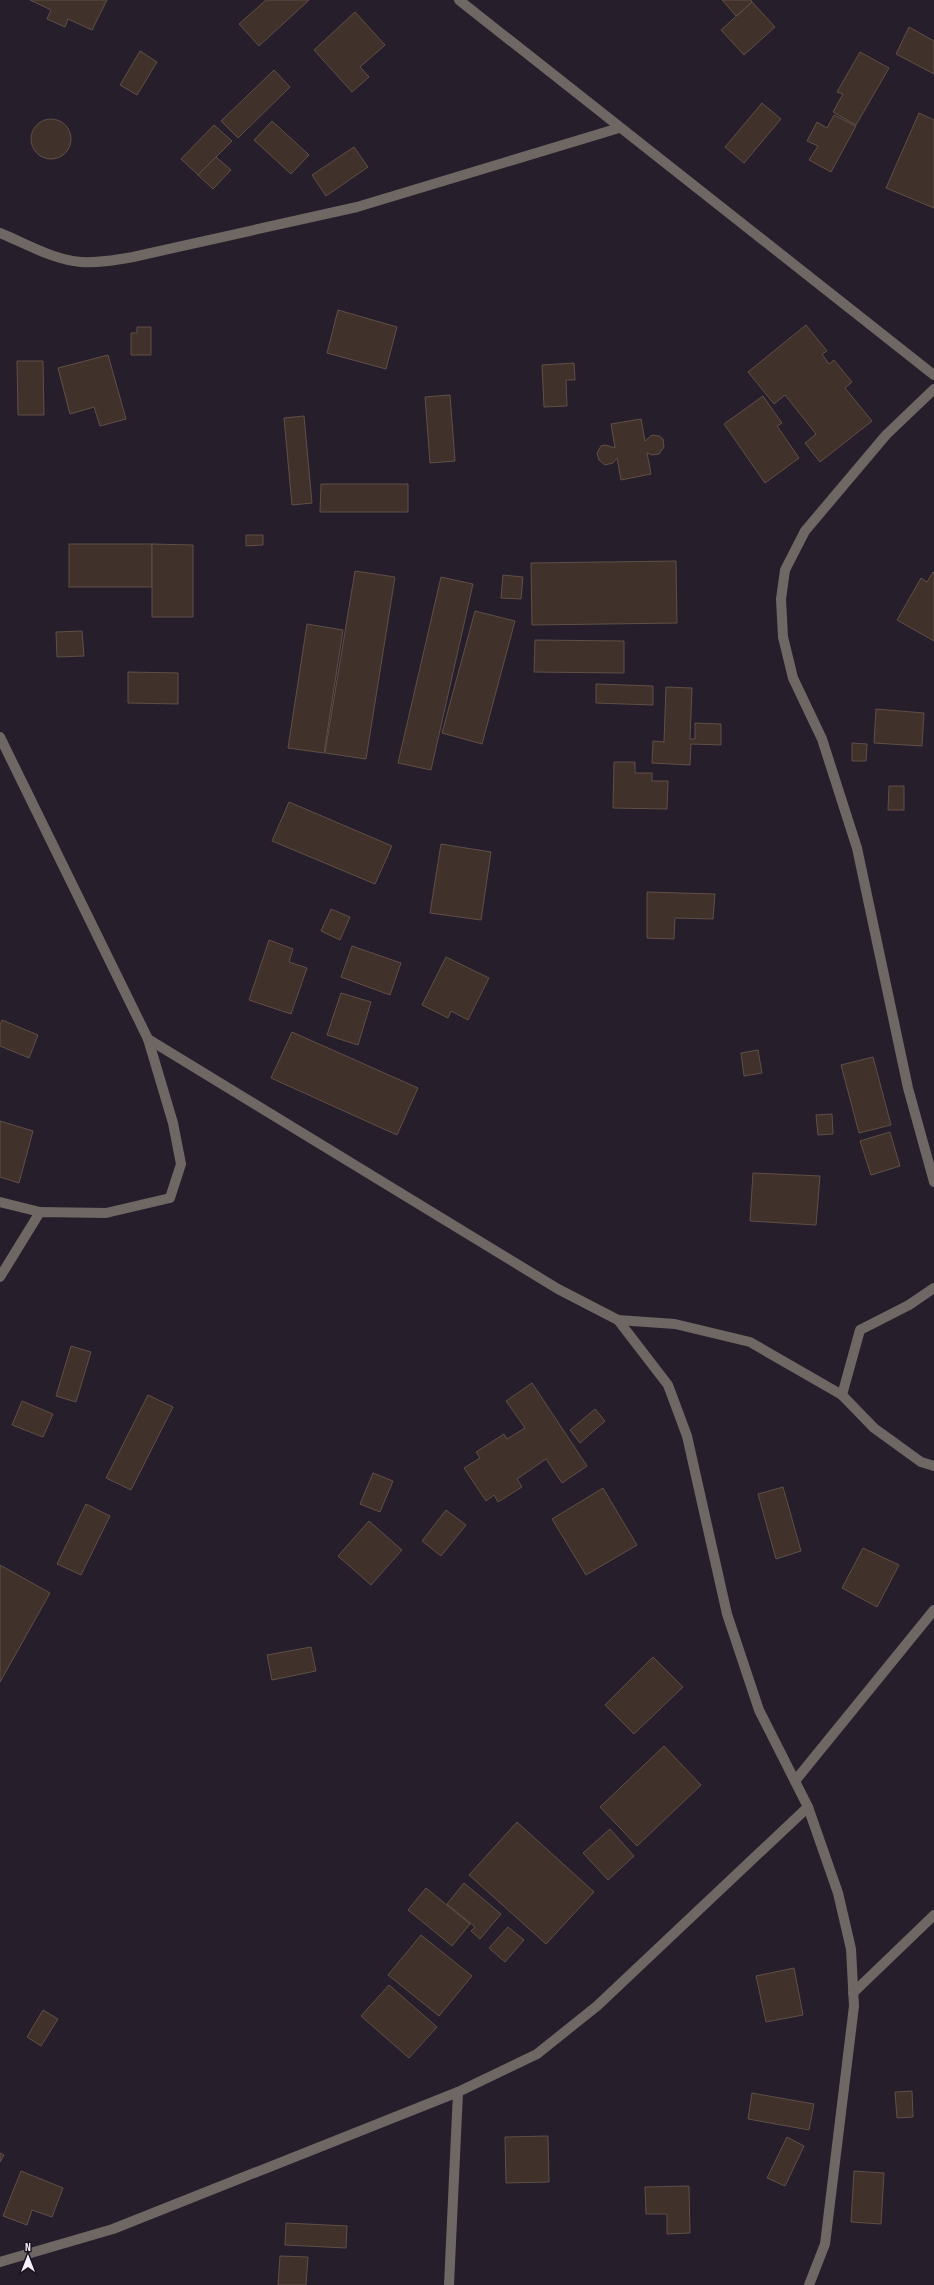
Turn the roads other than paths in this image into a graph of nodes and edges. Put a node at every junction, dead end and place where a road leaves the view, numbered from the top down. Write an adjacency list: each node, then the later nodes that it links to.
1 (459, 0): 2 (street)
2 (619, 128): 3 (street); 4 (street)
3 (0, 233)
4 (934, 375)
5 (934, 389): 8 (street)
6 (0, 737): 7 (street)
7 (148, 1039): 10 (street); 13 (street)
8 (934, 1182)
9 (0, 1202): 10 (street)
10 (40, 1212): 11 (street)
11 (0, 1277)
12 (934, 1288): 14 (street)
13 (618, 1320): 14 (street); 17 (street)
14 (842, 1395): 15 (street)
15 (934, 1466)
16 (934, 1610): 17 (street)
17 (795, 1781): 18 (street)
18 (808, 1807): 20 (street); 21 (street)
19 (934, 1915): 20 (street)
20 (853, 1993): 24 (street)
21 (458, 2092): 22 (street); 23 (street)
22 (0, 2262)
23 (449, 2285)
24 (809, 2285)

